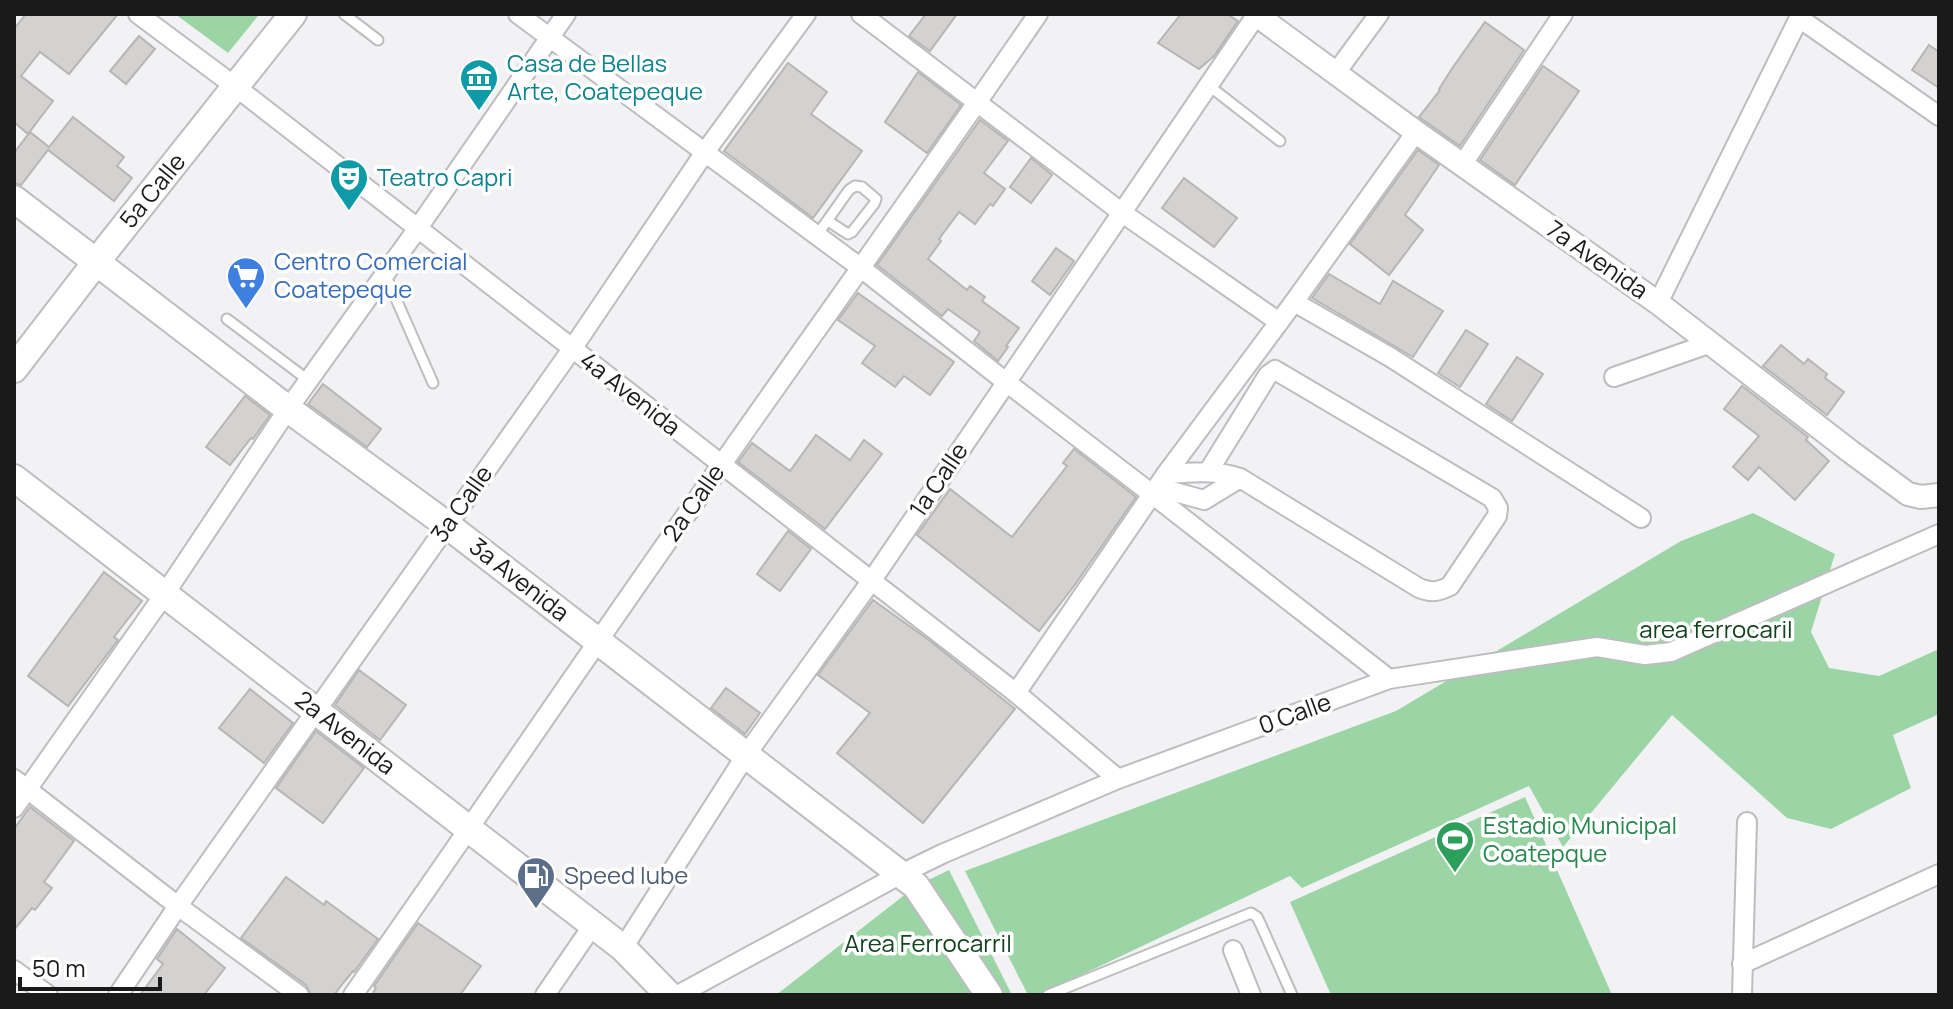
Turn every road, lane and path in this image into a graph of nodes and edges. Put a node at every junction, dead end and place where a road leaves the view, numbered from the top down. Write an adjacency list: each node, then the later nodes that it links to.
1 (138, 14): 17 (street, 4a Avenida)
2 (293, 14): 17 (main road, 5a Calle)
3 (344, 14): 14 (lane)
4 (518, 14): 13 (street)
5 (566, 14): 13 (street)
6 (806, 14): 22 (street, 3a Calle)
7 (861, 14): 18 (street)
8 (1038, 14): 18 (street, 2a Calle)
9 (1256, 14): 15 (street, 7a Avenida); 16 (street, 1a Calle)
10 (1379, 14): 15 (street)
11 (1563, 14): 23 (street)
12 (1800, 16): 19 (street); 32 (street)
13 (551, 38): 22 (street); 26 (street)
14 (378, 40)
15 (1335, 74): 20 (street, 7a Avenida)
16 (1208, 85): 21 (lane); 25 (street, 1a Calle)
17 (236, 87): 26 (street, 4a Avenida); 28 (main road, 5a Calle)
18 (978, 102): 25 (street); 29 (street, 2a Calle)
19 (1939, 116)
20 (1416, 132): 23 (street, 7a Avenida); 31 (street)
21 (1280, 141)
22 (705, 152): 27 (street); 36 (street, 3a Calle)
23 (1462, 165): 32 (street, 7a Avenida)
24 (14, 199): 28 (main road, 3a Avenida)
25 (1121, 212): 34 (street); 40 (street, 1a Calle)
26 (418, 228): 30 (street); 36 (street, 4a Avenida)
27 (822, 228): 27 (lane); 29 (street)
28 (97, 261): 37 (main road, 5a Calle); 42 (main road, 3a Avenida)
29 (861, 268): 40 (street); 43 (street, 2a Calle)
30 (385, 274): 39 (street); 41 (lane)
31 (1294, 302): 34 (street); 49 (street)
32 (1658, 303): 35 (street, 7a Avenida)
33 (227, 319): 39 (lane)
34 (1279, 322): 47 (street)
35 (1711, 343): 38 (street); 48 (street, 7a Avenida)
36 (572, 349): 43 (street, 4a Avenida); 50 (street, 3a Calle)
37 (14, 369)
38 (1614, 377)
39 (308, 380): 42 (street)
40 (1006, 382): 47 (street); 52 (street, 1a Calle)
41 (433, 383)
42 (288, 409): 50 (main road, 3a Avenida); 53 (street)
43 (721, 464): 52 (street, 4a Avenida); 54 (street, 2a Calle)
44 (1208, 472): 46 (street); 46 (street); 47 (street)
45 (14, 478): 53 (main road, 2a Avenida)
46 (1240, 478): 47 (street)
47 (1158, 485): 55 (street); 56 (street)
48 (1939, 495)
49 (1641, 518)
50 (447, 525): 54 (main road, 3a Avenida); 57 (street, 3a Calle)
51 (1939, 534): 55 (street, 0 Calle)
52 (872, 580): 56 (street, 4a Avenida); 58 (street, 1a Calle)
53 (164, 595): 57 (main road, 2a Avenida); 60 (street)
54 (598, 641): 58 (main road, 3a Avenida); 63 (street, 2a Calle)
55 (1389, 679): 59 (street, 0 Calle)
56 (1016, 693): 59 (street, 4a Avenida)
57 (317, 711): 63 (main road, 2a Avenida); 66 (street, 3a Calle)
58 (746, 755): 64 (main road, 3a Avenida); 68 (street, 1a Calle)
59 (1118, 779): 64 (street, 0 Calle)
60 (20, 785): 61 (street); 66 (street)
61 (14, 808)
62 (1747, 822): 70 (street)
63 (470, 830): 67 (main road, 2a Avenida); 75 (street, 2a Calle)
64 (901, 874): 78 (street, 0 Calle); 79 (main road, 3a Avenida)
65 (1939, 874): 70 (street)
66 (178, 906): 73 (street, 3a Calle); 74 (street)
67 (593, 925): 68 (main road, 2a Avenida); 76 (street)
68 (623, 948): 77 (main road, 2a Avenida)
69 (1233, 950): 81 (street)
70 (1742, 964): 83 (street)
71 (14, 970): 72 (street)
72 (48, 995)
73 (118, 995)
74 (299, 995)
75 (353, 995)
76 (545, 995)
77 (669, 995)
78 (678, 995)
79 (989, 995)
80 (1048, 995): 82 (lane)
81 (1251, 995)
82 (1292, 995)
83 (1742, 995)

